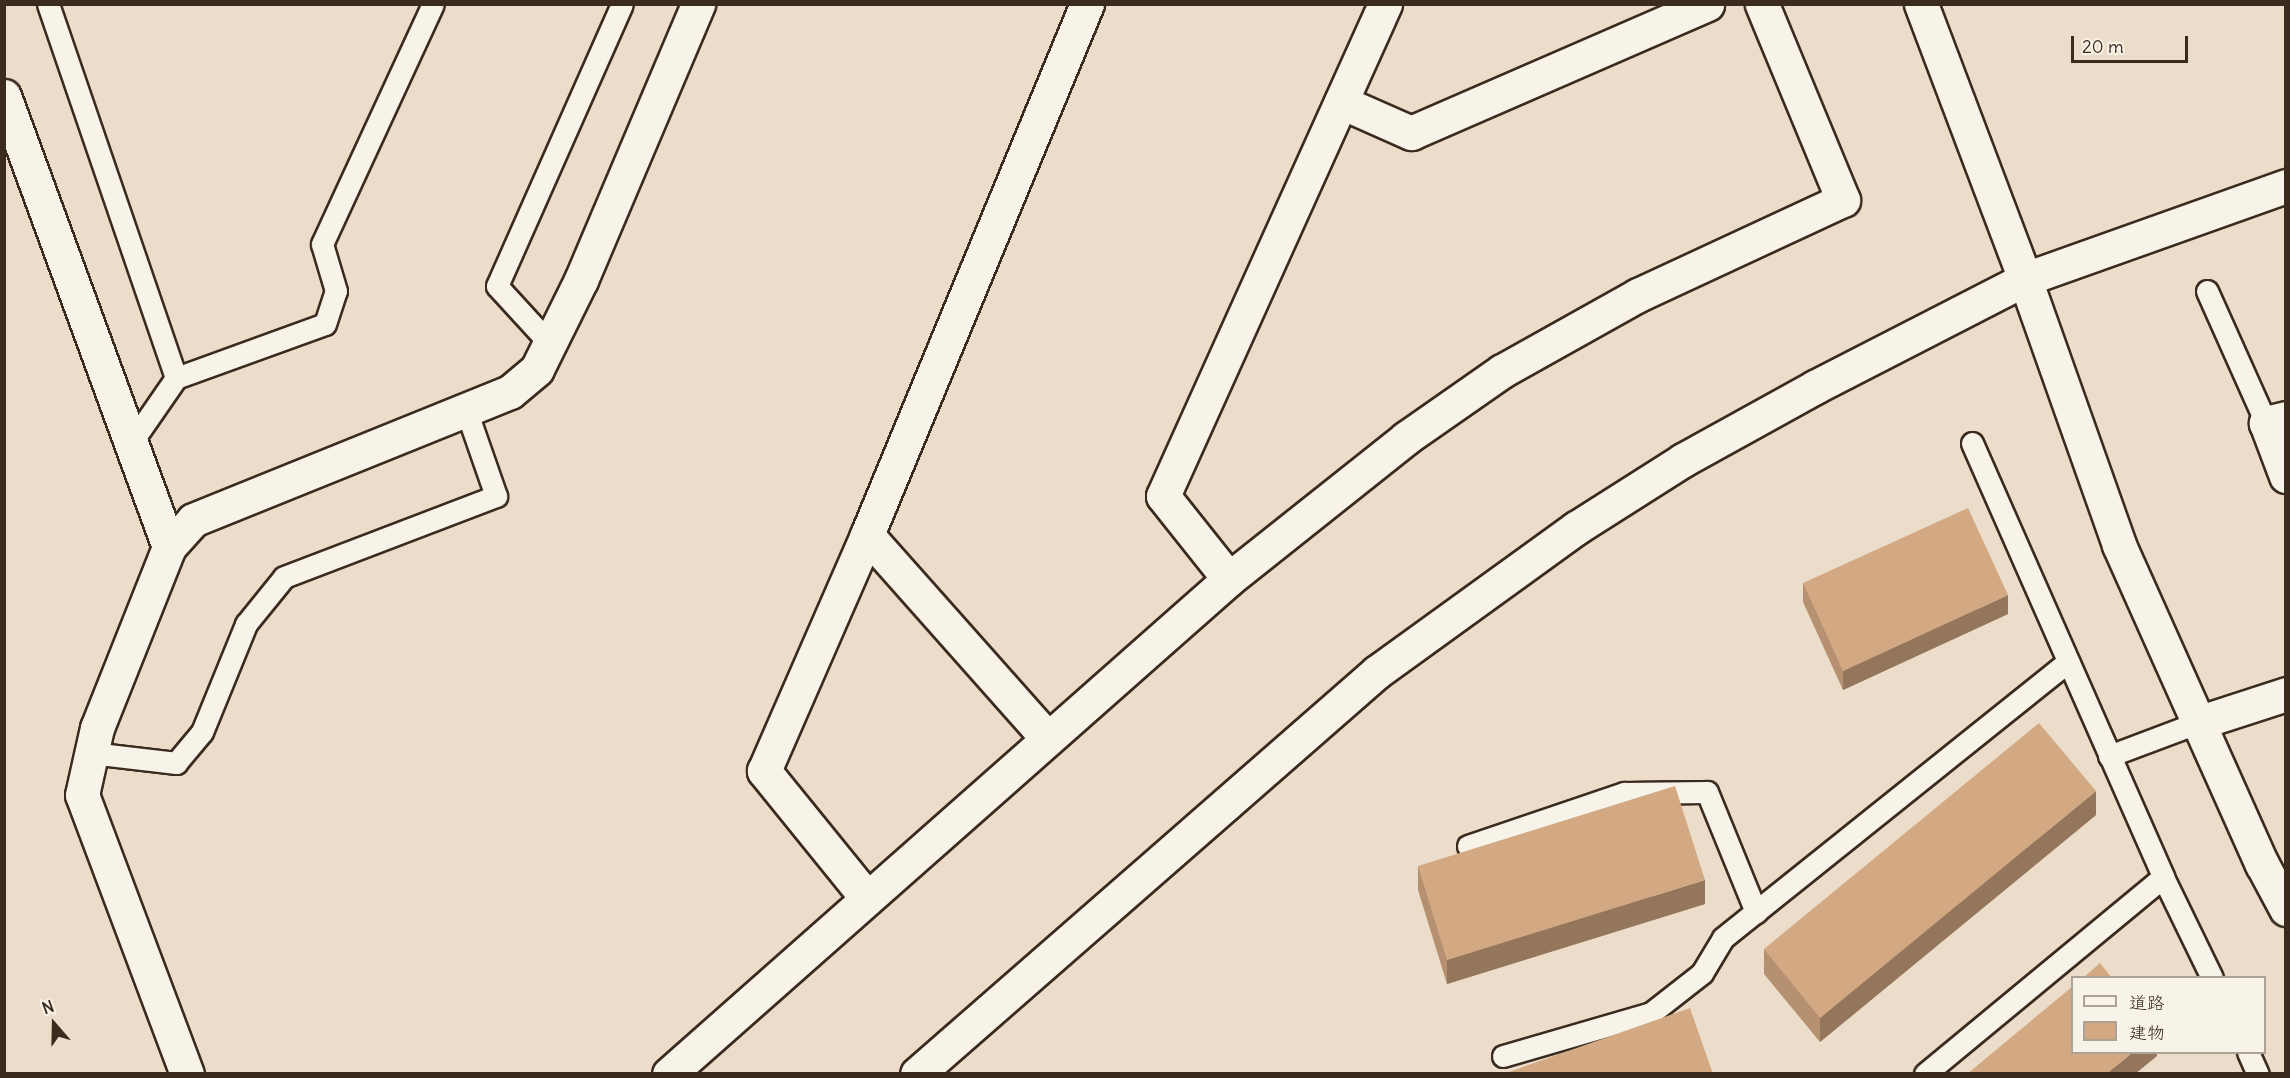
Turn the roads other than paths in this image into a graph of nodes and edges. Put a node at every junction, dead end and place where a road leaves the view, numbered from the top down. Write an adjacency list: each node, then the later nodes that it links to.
1 (48, 4): 16 (lane)
2 (433, 4): 16 (lane)
3 (622, 4): 15 (lane)
4 (698, 4): 15 (street)
5 (1087, 4): 22 (street)
6 (1384, 4): 10 (street)
7 (1707, 4): 10 (street)
8 (1762, 4): 24 (street)
9 (1921, 4): 13 (street)
10 (1341, 102): 24 (street)
11 (6, 108): 19 (street)
12 (2286, 186): 13 (street)
13 (2025, 279): 27 (street); 41 (street)
14 (2207, 291): 18 (lane)
15 (551, 345): 17 (street)
16 (176, 378): 19 (lane)
17 (466, 410): 23 (street); 29 (lane)
18 (2276, 421): 21 (street)
19 (131, 443): 23 (street)
20 (1972, 443): 25 (lane)
21 (2286, 476)
22 (867, 535): 28 (street); 33 (street)
23 (169, 547): 29 (street)
24 (1229, 579): 28 (street)
25 (2068, 662): 30 (lane); 35 (lane)
26 (2286, 694): 27 (street)
27 (2197, 723): 30 (lane); 34 (street)
28 (1047, 738): 33 (street)
29 (91, 753): 39 (street)
30 (2109, 756): 32 (lane)
31 (1468, 846): 35 (lane)
32 (2163, 877): 36 (lane); 42 (lane)
33 (867, 898): 40 (street)
34 (2286, 909)
35 (1756, 912): 38 (lane)
36 (2211, 976)
37 (2248, 1054): 43 (lane)
38 (1503, 1056)
39 (187, 1074)
40 (669, 1074)
41 (917, 1074)
42 (1925, 1074)
43 (2258, 1074)

